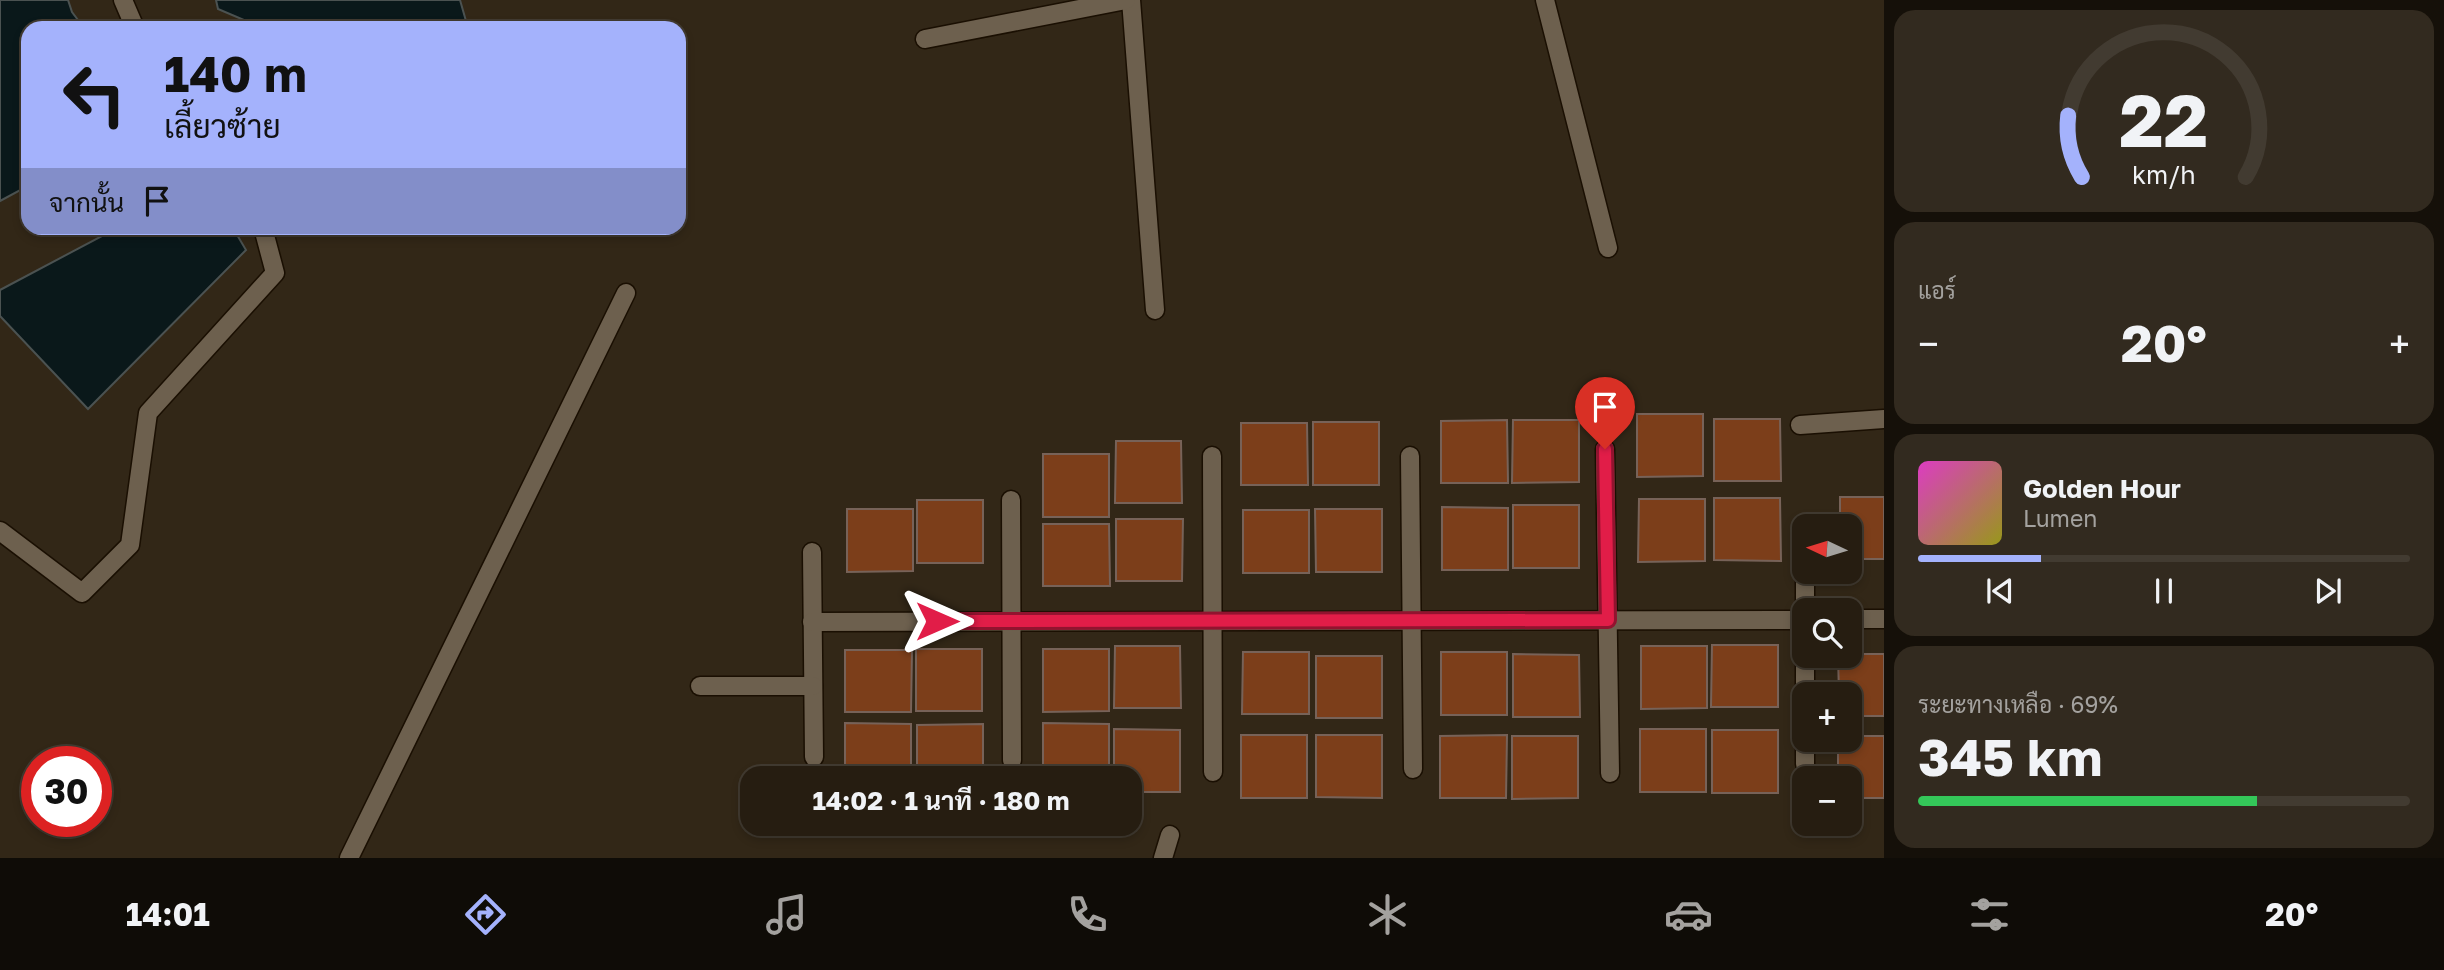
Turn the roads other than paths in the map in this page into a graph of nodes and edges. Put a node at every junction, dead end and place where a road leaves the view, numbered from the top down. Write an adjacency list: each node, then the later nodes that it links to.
1 (123, 0): 4 (street)
2 (1129, 0): 5 (street); 9 (street)
3 (1545, 0): 7 (street)
4 (132, 21)
5 (925, 39)
6 (266, 235): 16 (street)
7 (1608, 248)
8 (626, 293): 36 (street)
9 (1155, 310)
10 (1884, 419): 11 (street)
11 (1800, 425)
12 (1605, 449): 18 (street)
13 (1212, 456): 23 (street)
14 (1410, 456): 24 (street)
15 (1011, 500): 22 (street)
16 (0, 531)
17 (812, 552): 25 (street)
18 (1608, 620): 19 (street); 24 (street); 34 (street)
19 (1792, 620)
20 (1862, 620): 21 (street)
21 (1884, 620)
22 (1012, 621): 23 (street); 25 (street); 30 (street)
23 (1213, 621): 24 (street); 33 (street)
24 (1411, 621): 32 (street)
25 (812, 622): 27 (street)
26 (701, 686): 27 (street)
27 (813, 686): 29 (street)
28 (1805, 752): 31 (street)
29 (814, 757)
30 (1012, 760)
31 (1805, 764)
32 (1413, 769)
33 (1213, 772)
34 (1610, 774)
35 (1170, 835): 37 (street)
36 (349, 858)
37 (1163, 858)

